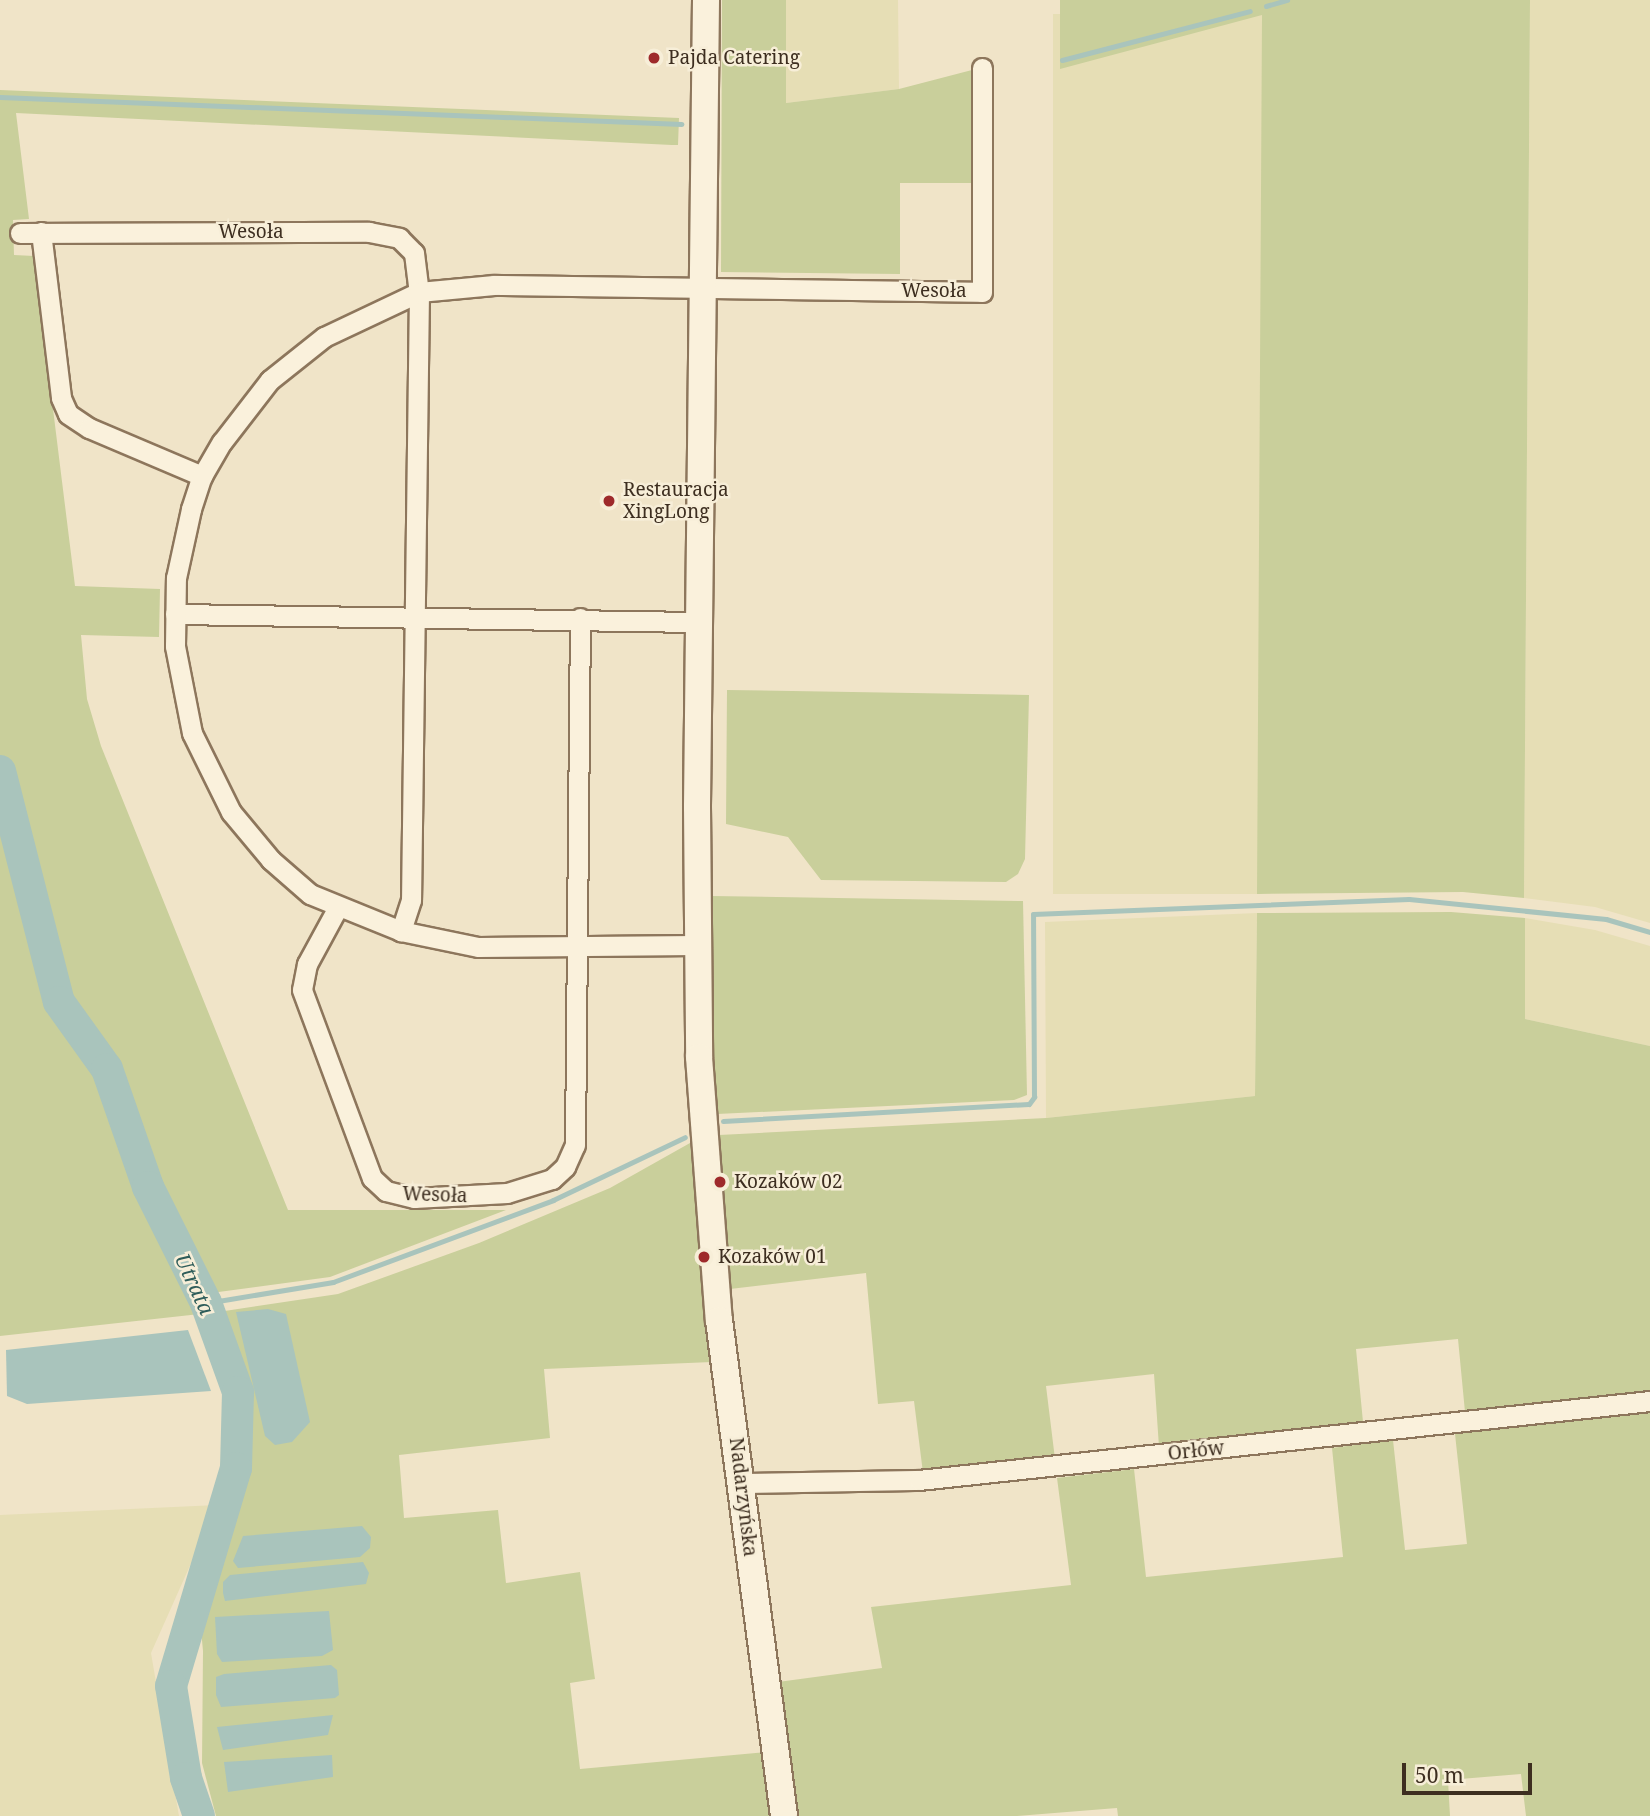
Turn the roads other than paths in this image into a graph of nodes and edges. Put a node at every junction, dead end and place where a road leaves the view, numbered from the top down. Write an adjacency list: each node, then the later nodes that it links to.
1 (706, 0): 5 (street)
2 (982, 68): 5 (street, Wesoła)
3 (41, 232): 4 (street, Wesoła); 6 (street, Wesoła); 7 (street)
4 (20, 233)
5 (704, 290): 6 (street, Wesoła); 11 (street)
6 (419, 292): 7 (street, Wesoła); 9 (street, Wesoła)
7 (202, 476): 8 (street, Wesoła)
8 (175, 614): 9 (street); 12 (street, Wesoła)
9 (412, 615): 10 (street); 13 (street, Wesoła)
10 (580, 618): 11 (street); 15 (street, Wesoła)
11 (698, 622): 14 (street)
12 (338, 907): 13 (street, Wesoła); 15 (street, Wesoła)
13 (401, 931): 15 (street, Wesoła)
14 (696, 945): 15 (street, Wesoła); 17 (street, Nadarzyńska)
15 (577, 946)
16 (1650, 1401): 17 (street, Orłów)
17 (741, 1483): 18 (street, Nadarzyńska)
18 (784, 1816)

